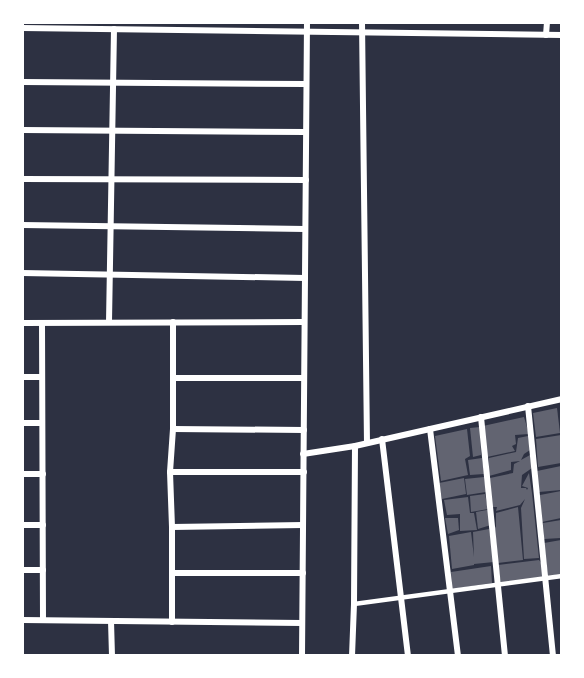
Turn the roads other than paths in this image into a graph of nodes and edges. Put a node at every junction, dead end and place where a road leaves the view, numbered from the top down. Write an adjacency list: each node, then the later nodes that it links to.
1 (307, 22): 8 (street)
2 (362, 22): 9 (street)
3 (547, 22): 10 (street)
4 (64, 26): 6 (street); 7 (street)
5 (173, 26): 6 (street); 8 (street)
6 (118, 27): 13 (street)
7 (22, 28)
8 (307, 31): 9 (street); 14 (street)
9 (362, 32): 10 (street); 45 (street)
10 (546, 34): 11 (street)
11 (561, 34)
12 (22, 82): 13 (street)
13 (113, 82): 14 (street); 16 (street)
14 (306, 84): 17 (street)
15 (22, 130): 16 (street)
16 (112, 132): 17 (street); 19 (street)
17 (306, 132): 20 (street)
18 (22, 179): 19 (street)
19 (111, 179): 20 (street); 22 (street)
20 (306, 180): 23 (street)
21 (22, 225): 22 (street)
22 (110, 226): 23 (street); 25 (street)
23 (305, 229): 26 (street)
24 (22, 273): 25 (street)
25 (109, 275): 26 (street); 27 (street)
26 (305, 278): 29 (street)
27 (109, 322): 28 (street); 31 (street)
28 (173, 322): 29 (street); 34 (street)
29 (304, 322): 35 (street)
30 (22, 323): 31 (street)
31 (42, 323): 33 (street)
32 (22, 377): 33 (street)
33 (42, 377): 40 (street)
34 (173, 378): 35 (street); 41 (street)
35 (304, 378): 43 (street)
36 (561, 399): 37 (street)
37 (528, 406): 38 (street); 61 (street)
38 (481, 417): 42 (street); 62 (street)
39 (22, 423): 40 (street)
40 (42, 423): 51 (street)
41 (173, 429): 43 (street); 48 (street)
42 (430, 429): 44 (street); 63 (street)
43 (304, 430): 47 (street)
44 (382, 440): 45 (street); 64 (street)
45 (367, 443): 46 (street)
46 (355, 446): 47 (street); 65 (street)
47 (303, 454): 49 (street)
48 (170, 472): 49 (street); 55 (street)
49 (304, 472): 54 (street)
50 (22, 474): 51 (street)
51 (43, 474): 53 (street)
52 (22, 525): 53 (street)
53 (43, 525): 57 (street)
54 (303, 525): 55 (street); 59 (street)
55 (172, 527): 58 (street)
56 (22, 570): 57 (street)
57 (43, 570): 67 (street)
58 (172, 573): 59 (street); 69 (street)
59 (303, 573): 70 (street)
60 (561, 576): 61 (lane)
61 (545, 579): 62 (lane); 77 (street)
62 (498, 585): 63 (lane); 76 (street)
63 (450, 591): 64 (lane); 75 (street)
64 (401, 598): 65 (lane); 74 (street)
65 (354, 604): 73 (street)
66 (22, 620): 67 (street)
67 (43, 620): 68 (street)
68 (111, 621): 69 (street); 71 (street)
69 (172, 622): 70 (street)
70 (302, 623): 72 (street)
71 (112, 656)
72 (302, 656)
73 (352, 656)
74 (408, 656)
75 (458, 656)
76 (505, 656)
77 (553, 656)

